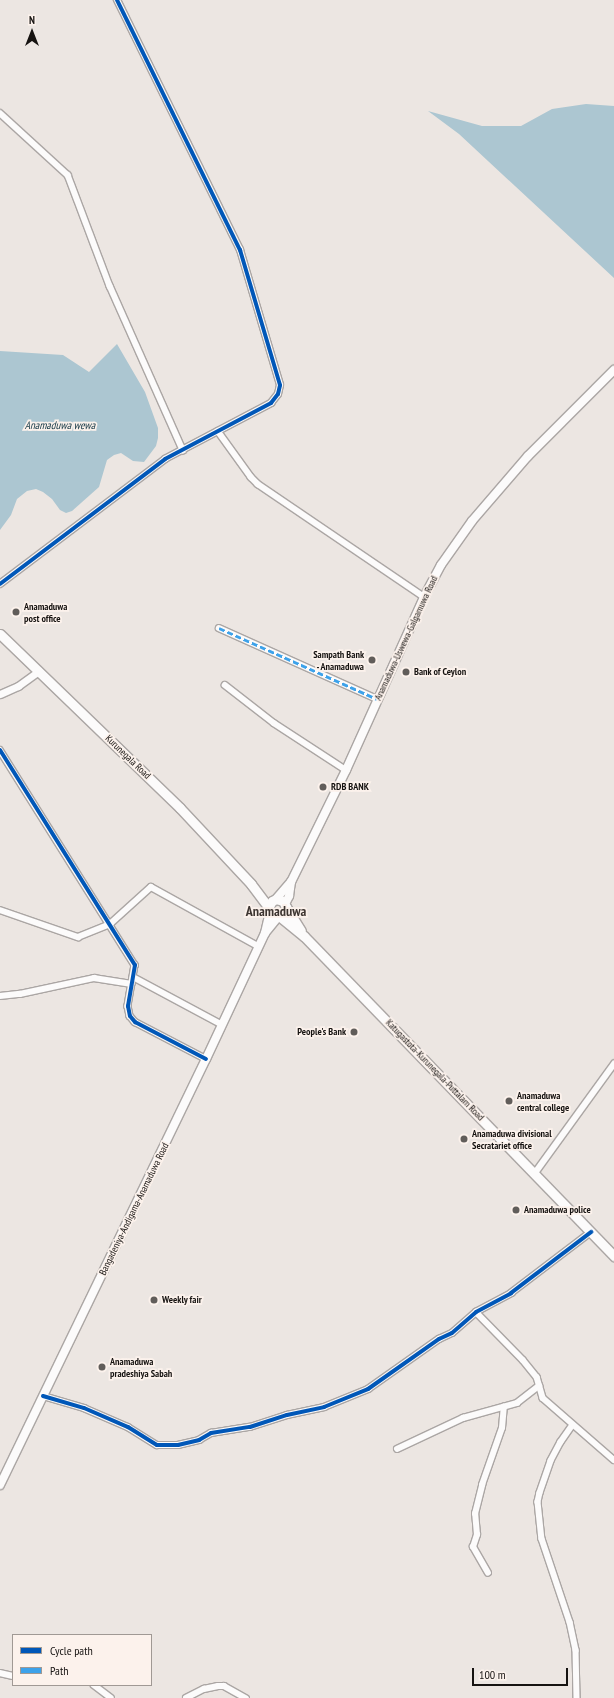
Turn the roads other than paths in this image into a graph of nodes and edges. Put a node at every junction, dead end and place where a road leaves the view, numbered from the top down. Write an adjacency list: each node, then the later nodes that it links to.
1 (117, 0): 4 (street)
2 (0, 113): 5 (street)
3 (614, 370): 7 (main road, Anamaduwa-Uswewa-Galgamuwa Road)
4 (218, 431): 5 (street); 7 (street)
5 (183, 450): 6 (street)
6 (0, 584)
7 (424, 597): 13 (main road, Anamaduwa-Uswewa-Galgamuwa Road)
8 (219, 628): 13 (street)
9 (0, 634): 10 (highway, Kurunegala Road)
10 (39, 670): 12 (street); 17 (highway, Kurunegala Road)
11 (225, 685): 15 (street)
12 (0, 694)
13 (377, 699): 15 (main road, Anamaduwa-Uswewa-Galgamuwa Road)
14 (0, 750): 23 (street)
15 (346, 770): 16 (main road, Anamaduwa-Uswewa-Galgamuwa Road)
16 (292, 882): 18 (main road, Anamaduwa-Uswewa-Galgamuwa Road); 19 (main road, Anamaduwa-Uswewa-Galgamuwa Road)
17 (252, 884): 18 (highway, Kurunegala Road); 21 (highway, Kurunegala Road)
18 (276, 899): 19 (highway); 21 (highway)
19 (286, 905): 22 (highway); 25 (highway, Katugastota-Kurunegala-Puttalam Road)
20 (0, 910): 23 (street)
21 (269, 910): 22 (highway); 24 (main road, Bangadeniya-Andigama-Anamaduwa Road)
22 (279, 916): 24 (main road, Bangadeniya-Andigama-Anamaduwa Road); 25 (highway, Katugastota-Kurunegala-Puttalam Road)
23 (110, 924): 26 (street); 27 (street)
24 (265, 933): 26 (main road, Bangadeniya-Andigama-Anamaduwa Road)
25 (304, 936): 33 (highway, Katugastota-Kurunegala-Puttalam Road)
26 (258, 946): 30 (main road, Bangadeniya-Andigama-Anamaduwa Road)
27 (133, 977): 28 (street); 30 (street)
28 (132, 984): 29 (street); 31 (street)
29 (0, 996)
30 (221, 1024): 31 (main road, Bangadeniya-Andigama-Anamaduwa Road)
31 (206, 1058): 38 (main road, Bangadeniya-Andigama-Anamaduwa Road)
32 (614, 1064): 33 (street)
33 (535, 1173): 34 (highway, Katugastota-Kurunegala-Puttalam Road)
34 (591, 1232): 35 (highway, Katugastota-Kurunegala-Puttalam Road); 36 (street)
35 (614, 1256)
36 (476, 1312): 37 (street); 38 (street)
37 (539, 1386): 39 (street); 40 (street)
38 (43, 1396): 43 (main road, Bangadeniya-Andigama-Anamaduwa Road)
39 (504, 1407): 41 (street); 44 (street)
40 (573, 1425): 42 (street); 51 (street)
41 (397, 1449)
42 (614, 1460)
43 (0, 1485)
44 (488, 1573)
45 (0, 1673): 46 (street)
46 (12, 1676)
47 (95, 1686): 48 (street)
48 (111, 1698)
49 (186, 1698): 50 (street)
50 (246, 1698)
51 (577, 1698)

